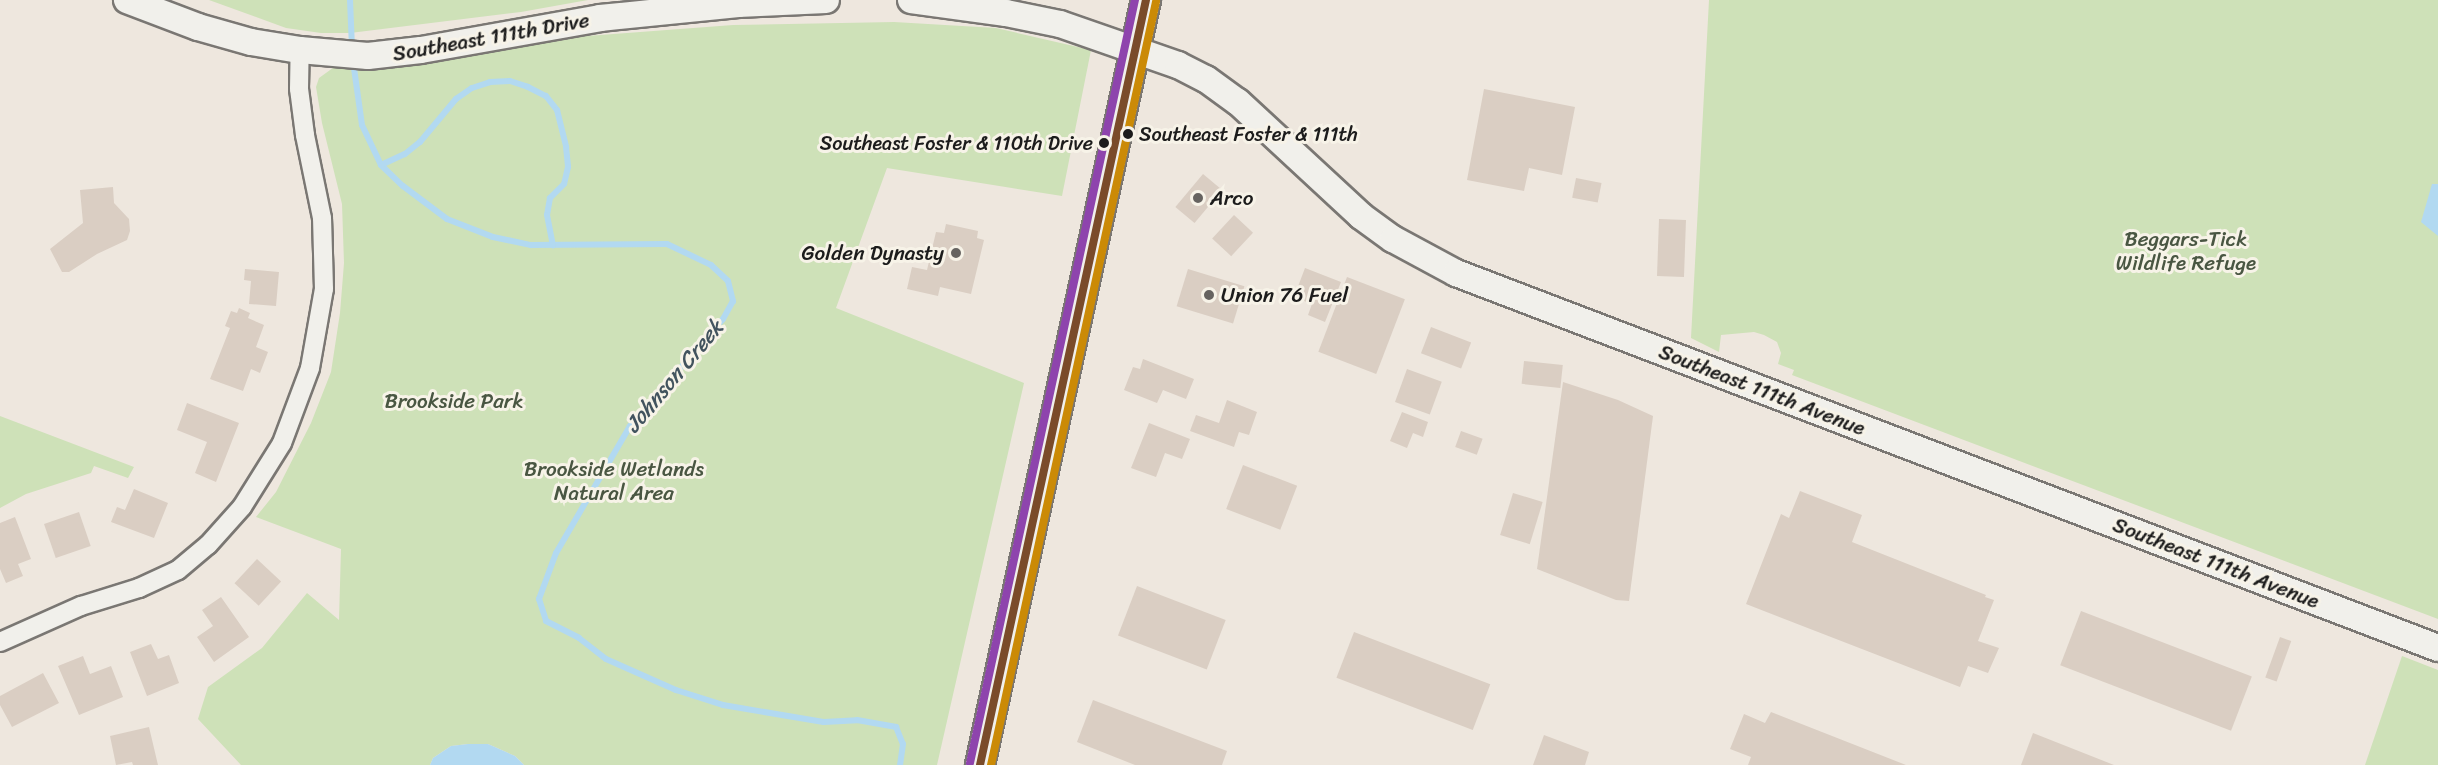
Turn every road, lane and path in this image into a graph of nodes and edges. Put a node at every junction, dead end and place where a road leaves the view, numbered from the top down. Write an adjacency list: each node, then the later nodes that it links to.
1 (127, 0): 6 (street, Southeast 111th Drive)
2 (826, 0): 6 (street, Southeast 111th Drive)
3 (910, 0): 5 (street)
4 (1146, 0): 5 (main road)
5 (1135, 49): 8 (street, Southeast 111th Avenue); 9 (main road)
6 (300, 50): 7 (street)
7 (0, 642)
8 (2438, 648)
9 (980, 765)

